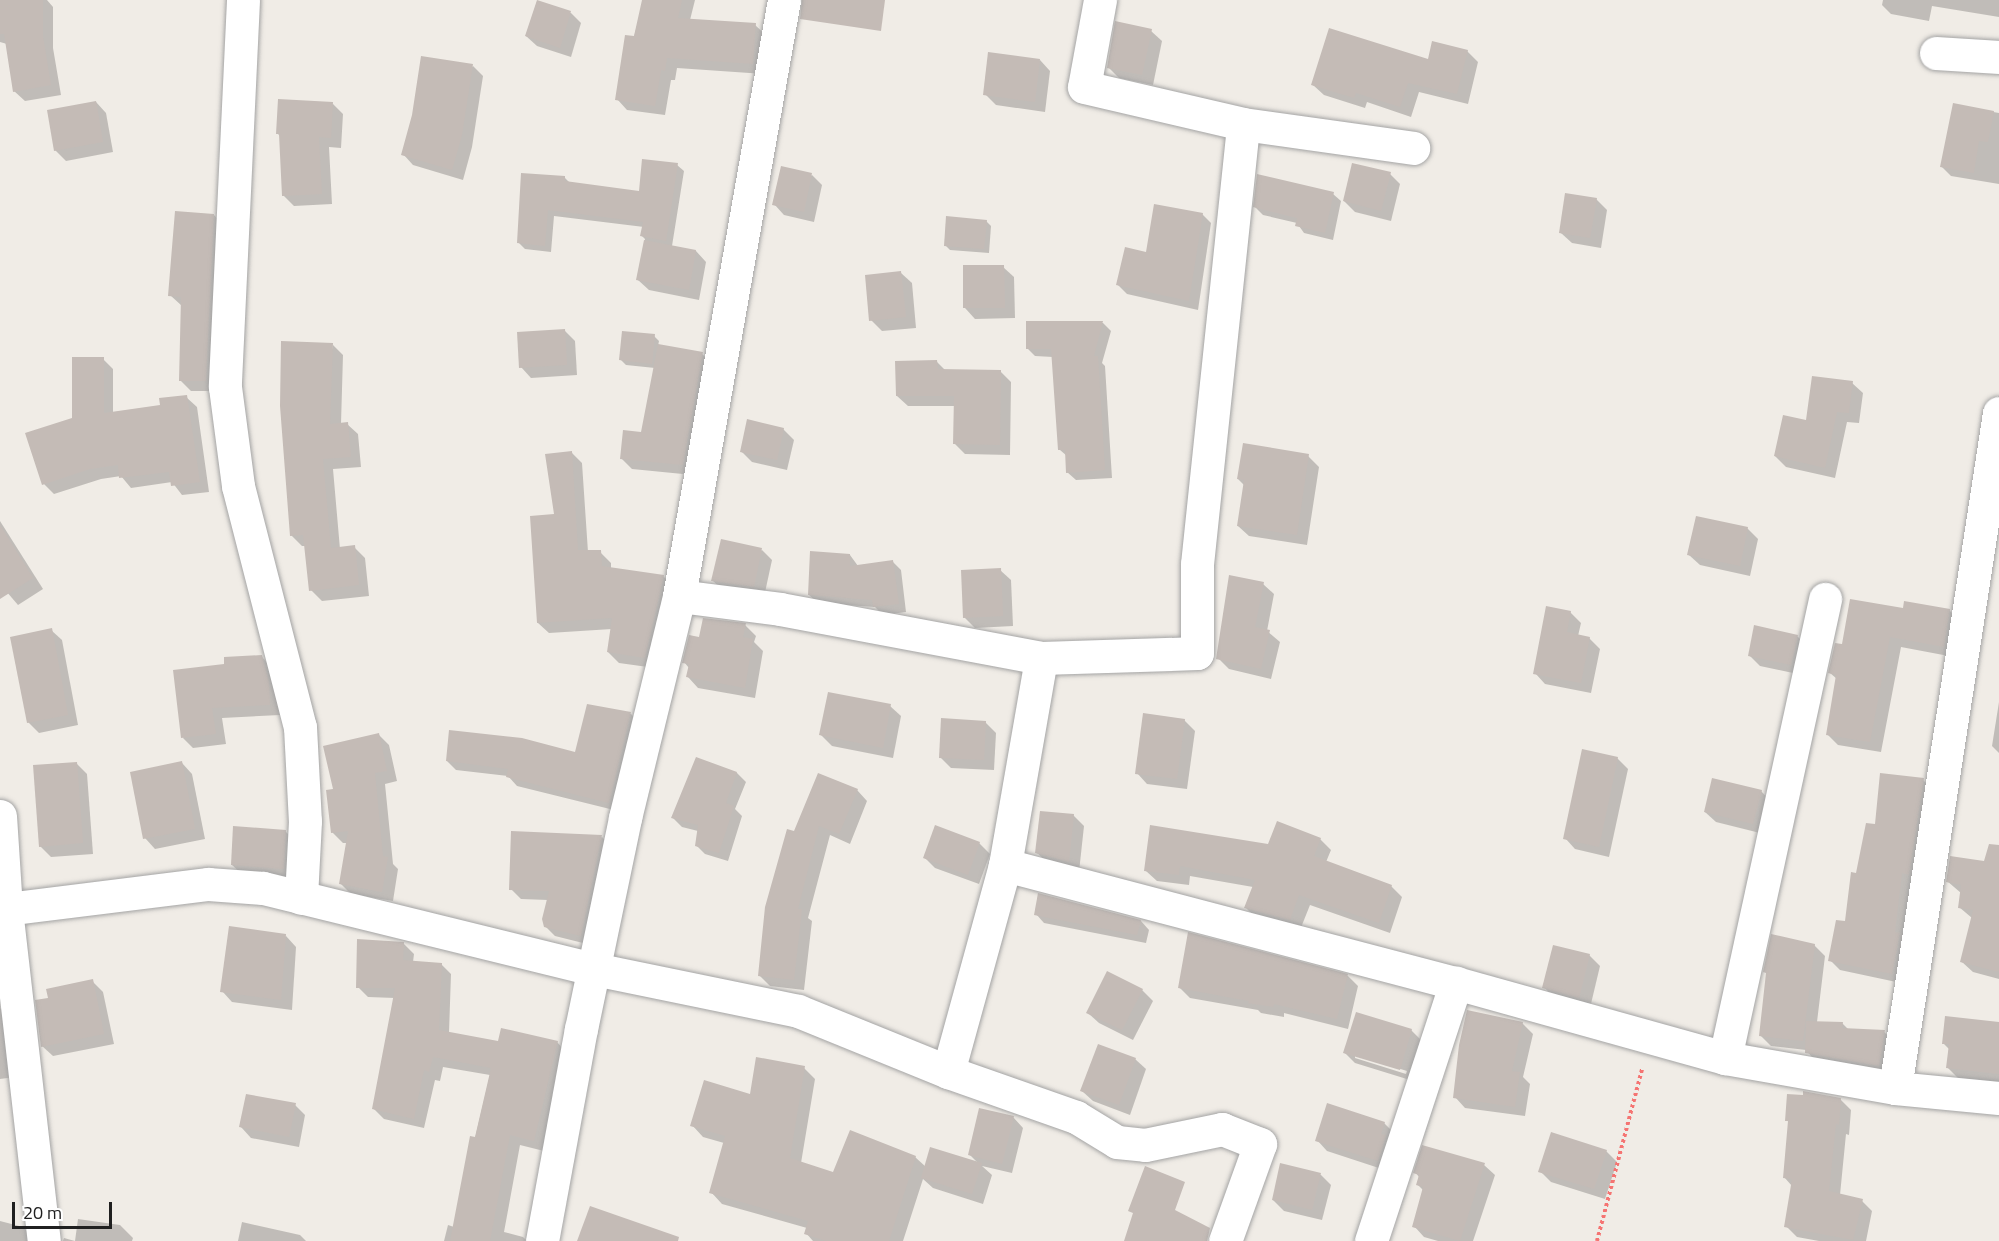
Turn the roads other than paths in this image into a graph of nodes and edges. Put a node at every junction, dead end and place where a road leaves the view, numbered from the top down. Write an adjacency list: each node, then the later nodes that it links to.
1 (243, 0): 14 (street)
2 (784, 0): 9 (street)
3 (1100, 0): 6 (street)
4 (1936, 53): 5 (street)
5 (1999, 57)
6 (1243, 124): 7 (street); 11 (street)
7 (1413, 148)
8 (1999, 413): 20 (street)
9 (679, 596): 11 (street); 16 (street)
10 (1825, 599): 18 (street)
11 (1041, 658): 13 (street)
12 (0, 816): 15 (street)
13 (1005, 865): 17 (street); 19 (street)
14 (301, 898): 15 (street); 16 (street)
15 (6, 909): 22 (street)
16 (594, 969): 19 (street); 23 (street)
17 (1456, 983): 18 (street); 25 (street)
18 (1725, 1058): 20 (street)
19 (948, 1072): 24 (street)
20 (1895, 1088): 21 (street)
21 (1999, 1098)
22 (44, 1241)
23 (542, 1241)
24 (1225, 1241)
25 (1371, 1241)

